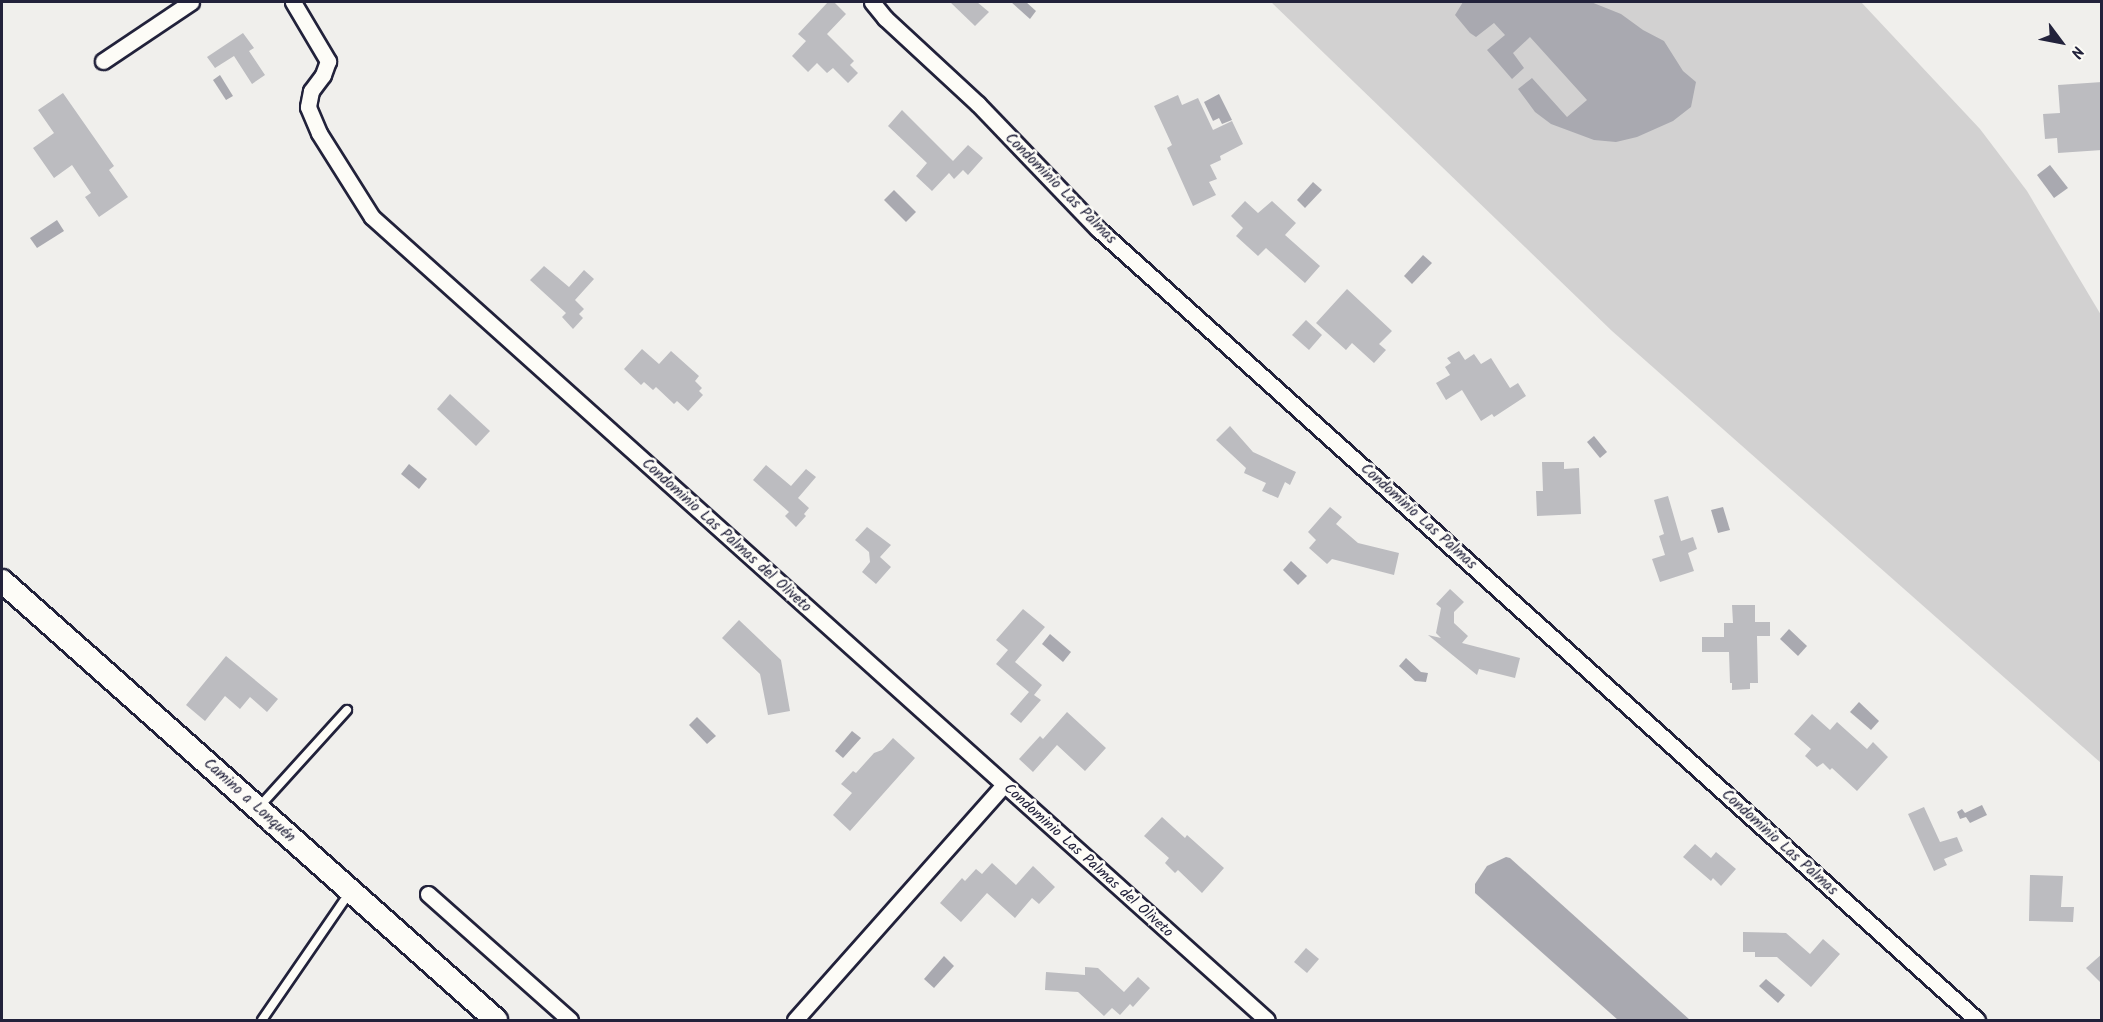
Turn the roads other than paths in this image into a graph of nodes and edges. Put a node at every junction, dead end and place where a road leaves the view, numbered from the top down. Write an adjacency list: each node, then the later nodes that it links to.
1 (191, 2): 4 (street)
2 (292, 2): 7 (street, Condominio Las Palmas del Oliveto)
3 (872, 2): 16 (street, Condominio Las Palmas)
4 (103, 61)
5 (2, 581): 8 (main road, Camino a Lonquén)
6 (347, 710): 8 (lane)
7 (1004, 785): 14 (street); 15 (street, Condominio Las Palmas del Oliveto)
8 (258, 809): 9 (main road, Camino a Lonquén)
9 (351, 891): 11 (lane); 12 (main road, Camino a Lonquén)
10 (428, 894): 13 (street)
11 (262, 1020)
12 (496, 1020)
13 (570, 1020)
14 (795, 1020)
15 (1267, 1020)
16 (1977, 1020)

